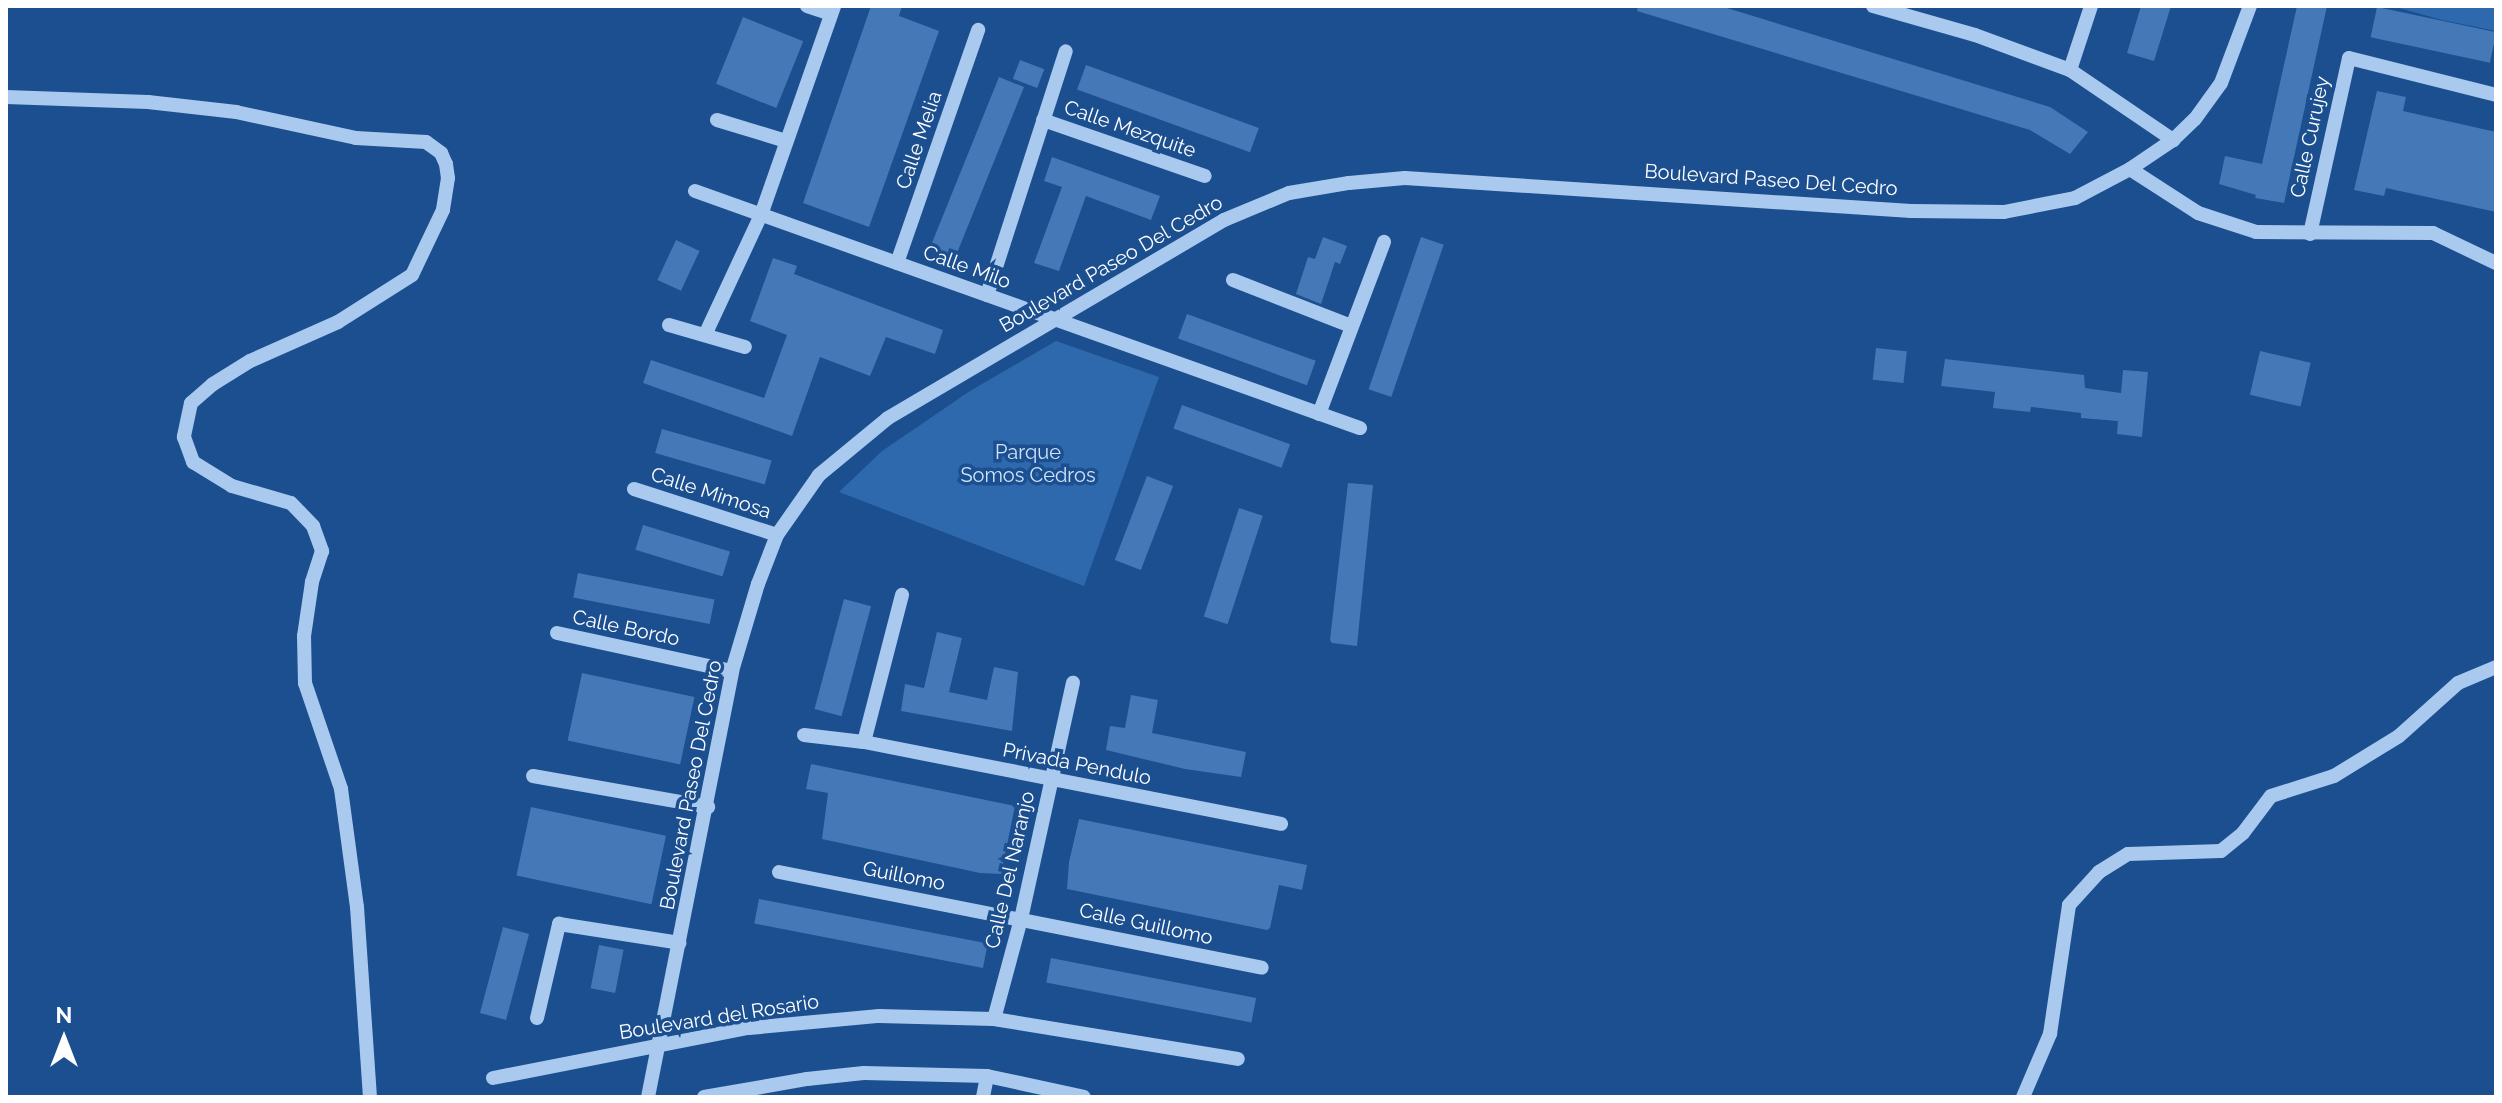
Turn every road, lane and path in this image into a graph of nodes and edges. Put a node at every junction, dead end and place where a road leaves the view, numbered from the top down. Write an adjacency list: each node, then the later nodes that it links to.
1 (807, 6): 5 (street)
2 (1873, 6): 6 (street)
3 (2091, 6): 9 (street)
4 (2250, 6): 14 (street, Boulevard Paseo Del Cedro)
5 (832, 10): 15 (street)
6 (1930, 13): 9 (street)
7 (978, 30): 22 (street, Calle Melia)
8 (1066, 51): 13 (street, Calle Mezquite)
9 (2070, 70): 14 (street)
10 (2496, 95): 20 (street, Calle Curujey)
11 (6, 97): 56 (street)
12 (717, 120): 15 (street)
13 (1043, 120): 17 (street, Calle Mezquite); 25 (street, Calle Mezquite)
14 (2173, 140): 16 (street, Boulevard Paseo Del Cedro)
15 (786, 141): 19 (street)
16 (2130, 169): 20 (street); 26 (street, Boulevard Paseo Del Cedro)
17 (1205, 176)
18 (695, 191): 19 (street, Calle Milo)
19 (761, 215): 22 (street, Calle Milo); 29 (street)
20 (2310, 234): 23 (street)
21 (1384, 242): 28 (street)
22 (897, 263): 25 (street, Calle Milo)
23 (2496, 263)
24 (1233, 280): 28 (street)
25 (987, 295): 26 (street, Calle Milo)
26 (1054, 319): 31 (street, Calle Milo); 34 (street, Boulevard Paseo Del Cedro)
27 (669, 325): 29 (street)
28 (1351, 326): 31 (street)
29 (705, 335): 30 (street)
30 (745, 347)
31 (1319, 414): 32 (street, Calle Milo)
32 (1360, 428)
33 (634, 489): 34 (street, Calle Mimosa)
34 (777, 535): 38 (street, Boulevard Paseo Del Cedro)
35 (902, 595): 41 (street)
36 (557, 633): 38 (street, Calle Bordo)
37 (2496, 667): 61 (street)
38 (732, 671): 44 (street, Boulevard Paseo Del Cedro)
39 (1073, 683): 43 (street, Calle Del Naranjo)
40 (804, 735): 41 (street, Privada Pendulo)
41 (864, 742): 43 (street, Privada Pendulo)
42 (533, 776): 44 (street)
43 (1051, 780): 45 (street, Privada Pendulo); 47 (street, Calle Del Naranjo)
44 (708, 807): 48 (street, Boulevard Paseo Del Cedro)
45 (1281, 824)
46 (779, 872): 47 (street, Guillomo)
47 (1021, 919): 49 (street, Calle Guillomo); 51 (street, Calle Del Naranjo)
48 (680, 943): 50 (street); 52 (street, Boulevard Paseo Del Cedro)
49 (1262, 968)
50 (537, 1018)
51 (994, 1019): 52 (street, Boulevard del Rosario); 53 (street, Boulevard del Rosario)
52 (661, 1046): 55 (street, Boulevard del Rosario); 57 (street, Boulevard Paseo Del Cedro)
53 (1238, 1059)
54 (987, 1076): 58 (street); 59 (street); 60 (street)
55 (493, 1078)
56 (370, 1097)
57 (648, 1097)
58 (704, 1097)
59 (983, 1097)
60 (1084, 1097)
61 (2023, 1097)

